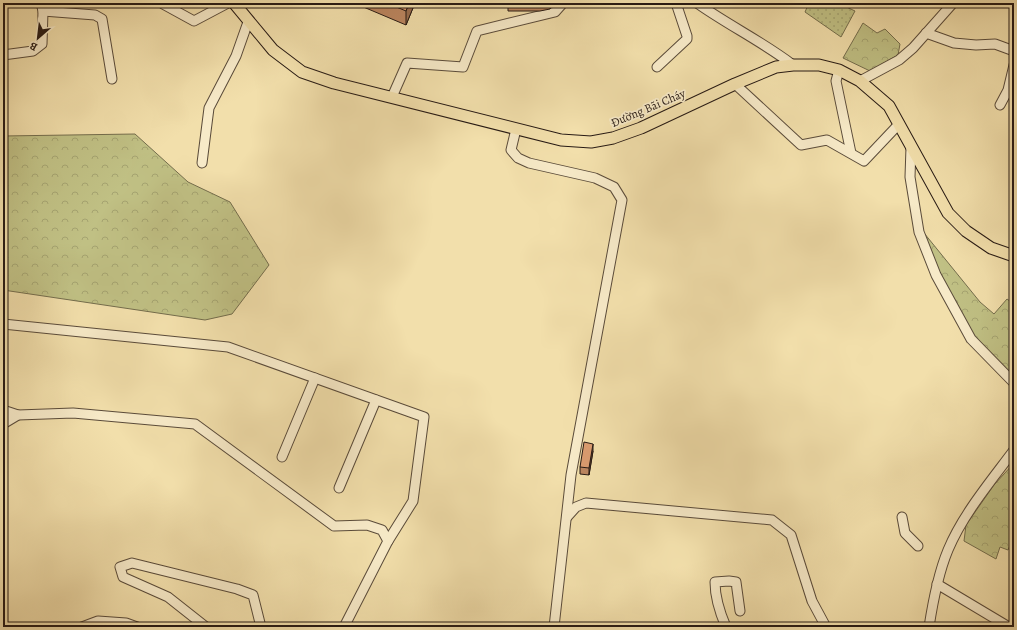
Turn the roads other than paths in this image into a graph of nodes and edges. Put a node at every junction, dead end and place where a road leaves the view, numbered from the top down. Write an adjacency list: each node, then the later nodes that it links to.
1 (228, 3): 7 (street)
2 (234, 3): 9 (main road, Đường Bãi Cháy)
3 (563, 3): 21 (street)
4 (676, 3): 16 (street)
5 (697, 3): 14 (street)
6 (953, 3): 10 (street)
7 (163, 4)
8 (42, 7): 12 (street); 18 (street)
9 (248, 22): 21 (main road, Đường Bãi Cháy); 27 (street)
10 (926, 33): 11 (street); 19 (street)
11 (1013, 51): 13 (street)
12 (3, 55)
13 (1014, 62)
14 (793, 65): 17 (main road, Đường Bãi Cháy); 20 (main road, Đường Bãi Cháy)
15 (1014, 65): 22 (street)
16 (657, 67)
17 (839, 70): 19 (main road, Đường Bãi Cháy); 26 (street)
18 (112, 79)
19 (860, 81): 23 (main road, Đường Bãi Cháy)
20 (735, 84): 24 (main road, Đường Bãi Cháy); 26 (street)
21 (392, 97): 24 (main road, Đường Bãi Cháy)
22 (1000, 105)
23 (899, 124): 25 (main road, Đường Bãi Cháy); 26 (street)
24 (516, 129): 39 (street)
25 (911, 147): 28 (main road, Đường Bãi Cháy); 31 (street)
26 (851, 153)
27 (202, 162)
28 (1014, 256)
29 (3, 324): 30 (street)
30 (315, 378): 32 (street); 37 (street)
31 (1014, 383)
32 (376, 400): 38 (street); 41 (street)
33 (3, 410): 34 (street)
34 (18, 415): 35 (street); 41 (street)
35 (3, 424)
36 (1014, 450): 43 (street)
37 (282, 457)
38 (339, 488)
39 (567, 517): 50 (street); 52 (street)
40 (902, 517): 42 (street)
41 (388, 541): 49 (street)
42 (918, 546)
43 (937, 584): 53 (street); 54 (street)
44 (740, 611): 51 (street)
45 (82, 627): 46 (street)
46 (138, 627)
47 (206, 627): 48 (street)
48 (262, 627)
49 (344, 627)
50 (554, 627)
51 (726, 627)
52 (826, 627)
53 (929, 627)
54 (1009, 627)

